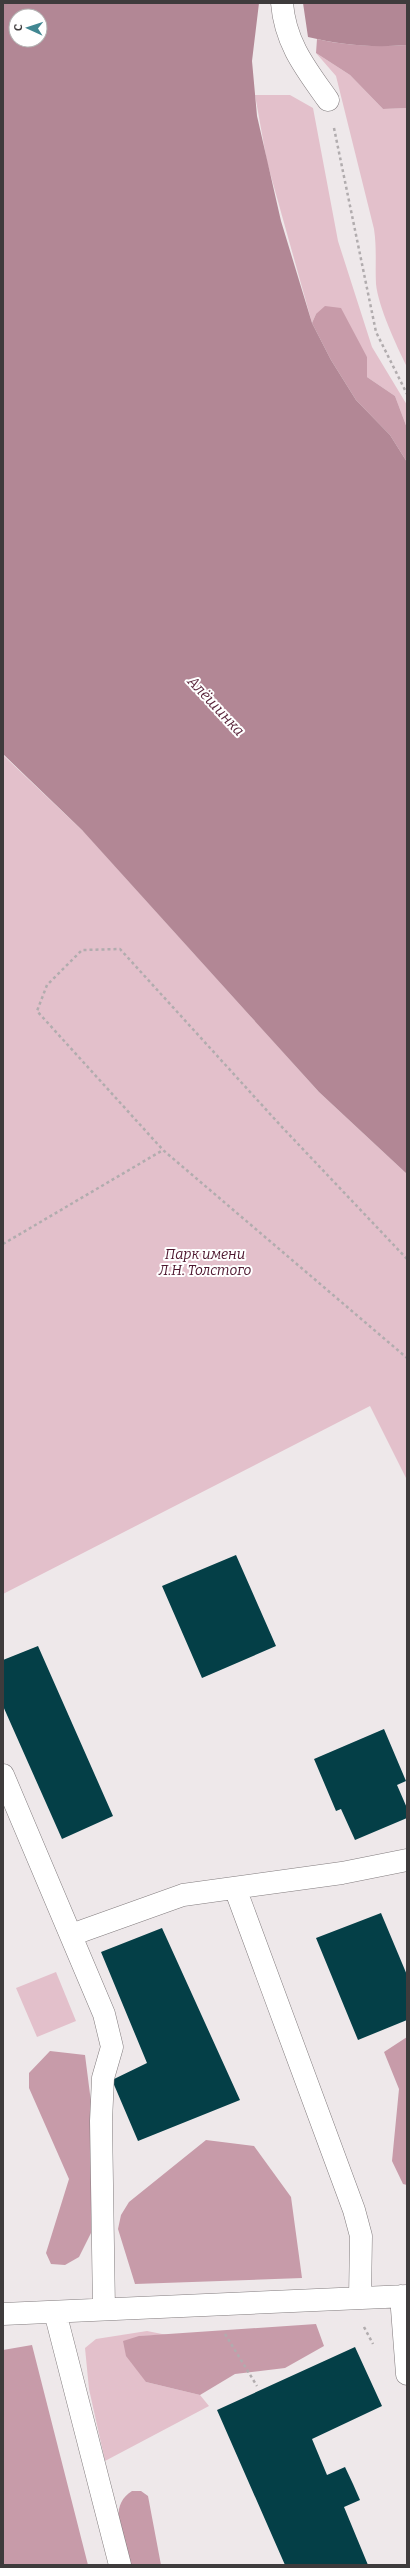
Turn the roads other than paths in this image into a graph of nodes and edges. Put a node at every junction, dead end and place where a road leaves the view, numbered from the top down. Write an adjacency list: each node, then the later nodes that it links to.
1 (282, 3): 2 (street)
2 (328, 100)
3 (3, 1775): 6 (street)
4 (407, 1860): 5 (street)
5 (235, 1888): 6 (street); 8 (street)
6 (71, 1935): 9 (street)
7 (404, 2296): 8 (street); 12 (street)
8 (360, 2298): 9 (street)
9 (104, 2309): 10 (street)
10 (55, 2312): 11 (street); 13 (street)
11 (3, 2314)
12 (407, 2374)
13 (120, 2565)

